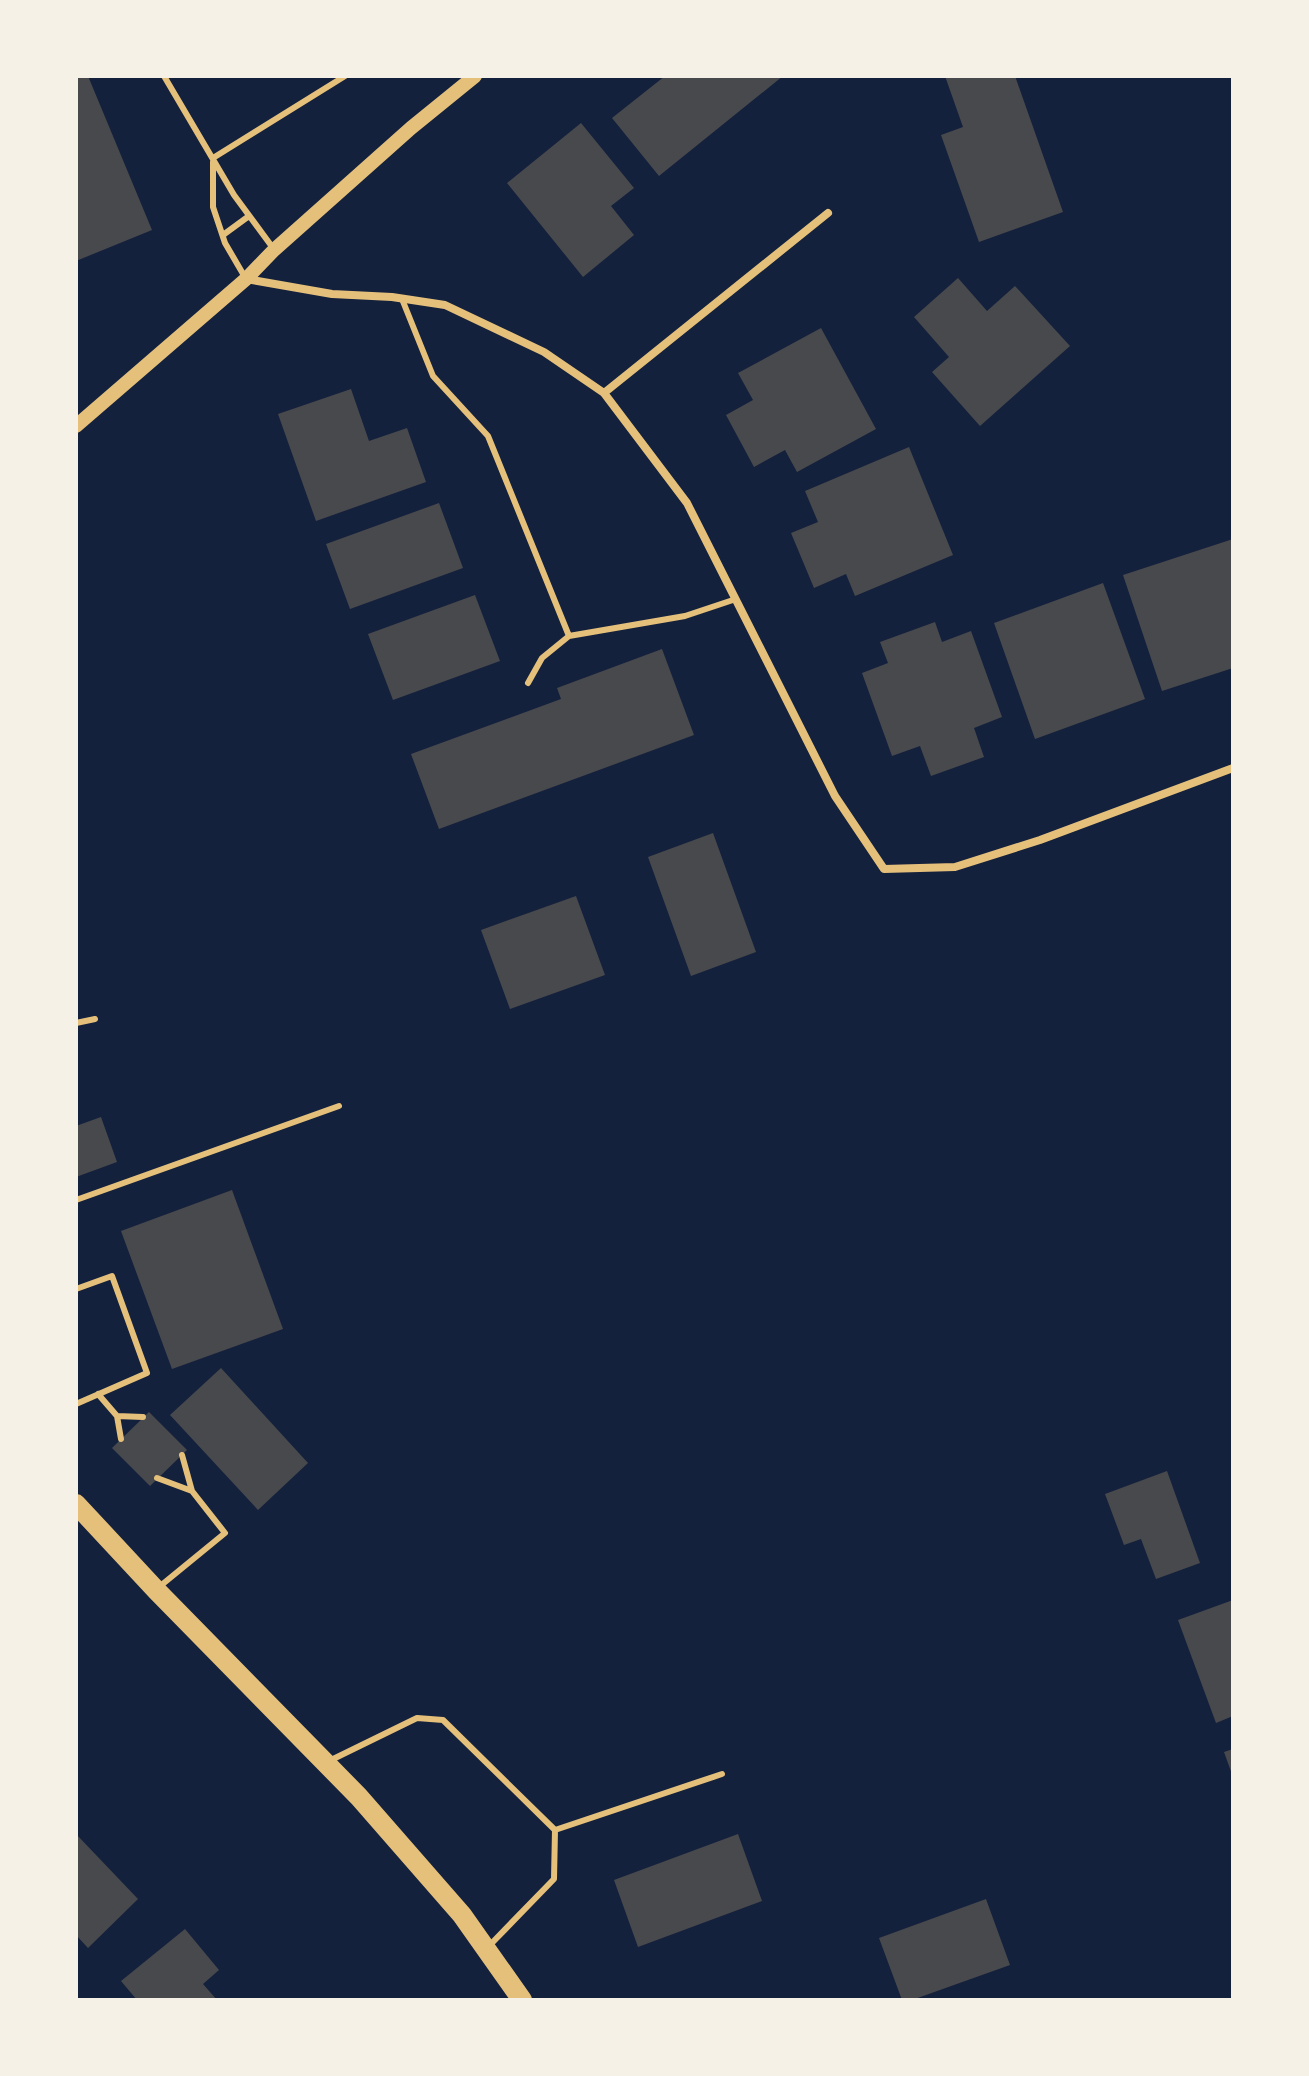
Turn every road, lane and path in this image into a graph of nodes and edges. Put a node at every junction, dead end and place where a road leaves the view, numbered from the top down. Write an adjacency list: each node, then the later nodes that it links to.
1 (164, 76): 4 (lane)
2 (345, 76): 4 (lane)
3 (475, 76): 8 (street)
4 (213, 158): 6 (lane); 7 (lane)
5 (828, 213): 11 (street)
6 (249, 216): 7 (lane); 8 (lane)
7 (223, 235): 9 (lane)
8 (274, 250): 9 (street)
9 (246, 279): 10 (street); 12 (street)
10 (402, 299): 11 (street); 14 (lane)
11 (604, 393): 13 (street)
12 (76, 426)
13 (736, 599): 14 (lane); 16 (street)
14 (569, 636): 15 (lane)
15 (528, 683)
16 (1233, 768)
17 (95, 1019): 18 (lane)
18 (76, 1023)
19 (339, 1106): 20 (lane)
20 (76, 1200)
21 (76, 1289): 22 (lane)
22 (98, 1394): 23 (lane); 24 (lane)
23 (76, 1404)
24 (117, 1416): 25 (lane); 26 (lane)
25 (143, 1417)
26 (121, 1439)
27 (182, 1455): 29 (lane)
28 (157, 1478): 29 (lane)
29 (192, 1491): 31 (lane)
30 (76, 1504): 31 (main road)
31 (156, 1590): 32 (main road)
32 (326, 1763): 34 (lane); 35 (main road)
33 (722, 1774): 34 (lane)
34 (555, 1830): 35 (lane)
35 (487, 1949): 36 (main road)
36 (522, 2000)

